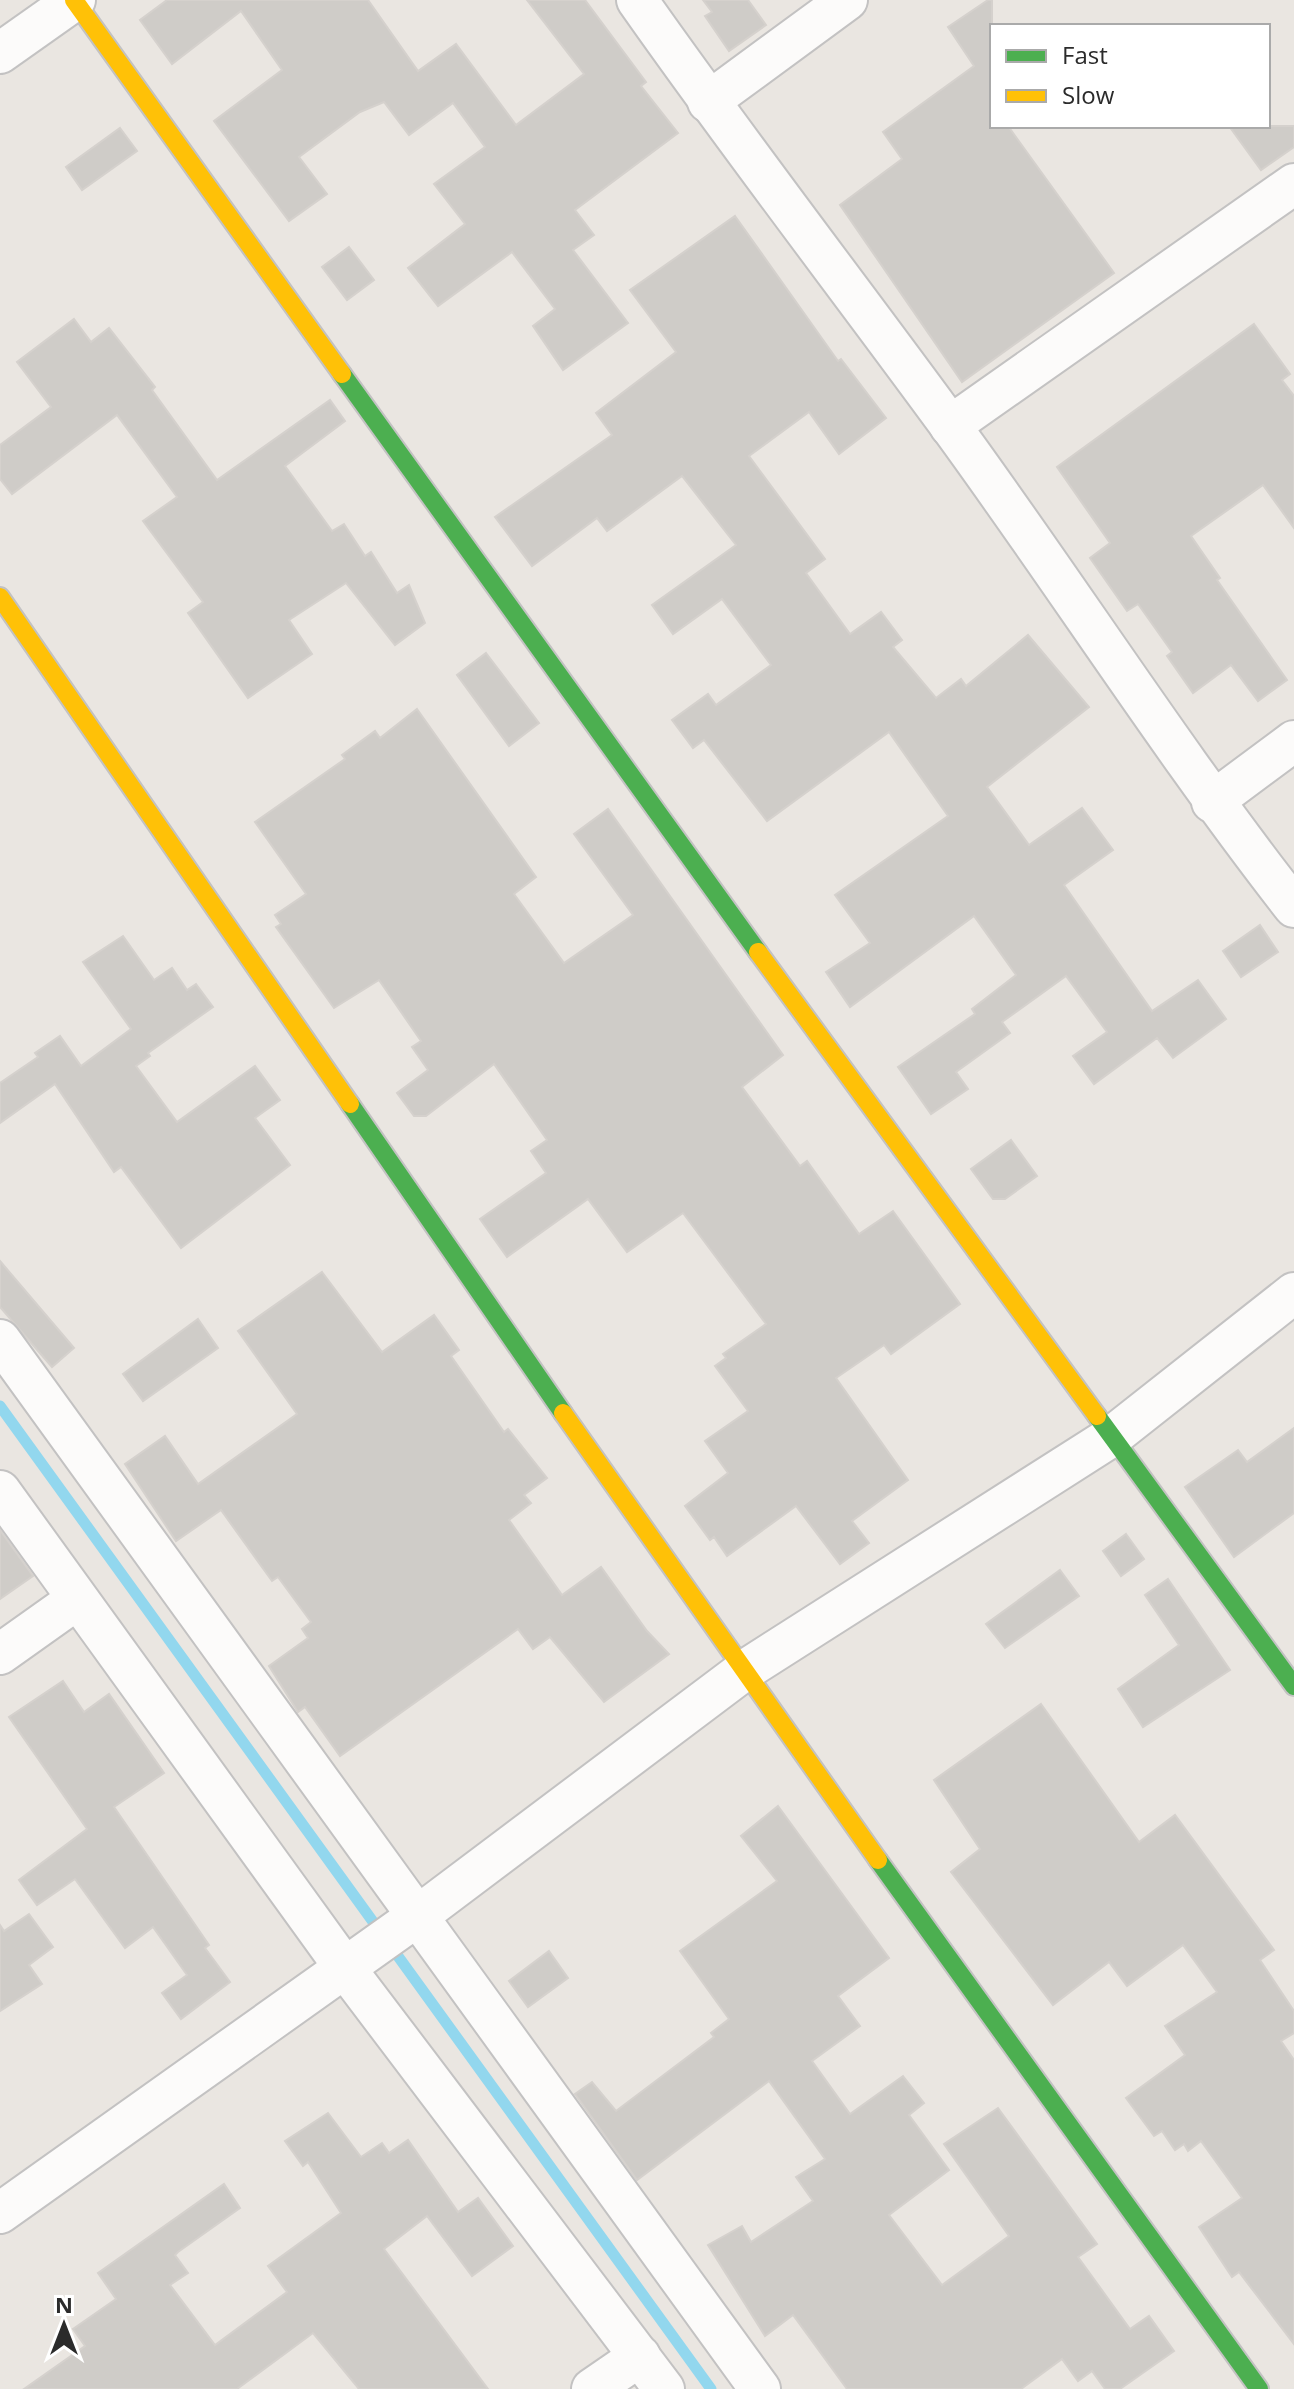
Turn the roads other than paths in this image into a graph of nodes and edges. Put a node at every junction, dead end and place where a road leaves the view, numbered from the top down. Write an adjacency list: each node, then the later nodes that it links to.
1 (74, 0): 4 (street); 14 (street)
2 (637, 0): 5 (street)
3 (847, 0): 5 (street)
4 (0, 53)
5 (708, 102): 7 (street)
6 (1294, 184): 7 (street)
7 (950, 426): 10 (street)
8 (0, 597): 18 (street)
9 (1294, 741): 10 (street)
10 (1212, 802): 11 (street)
11 (1294, 907)
12 (1294, 1293): 14 (street)
13 (0, 1340): 20 (street)
14 (1114, 1435): 18 (street); 19 (street)
15 (0, 1491): 16 (street)
16 (76, 1600): 17 (street); 21 (street)
17 (0, 1654)
18 (742, 1672): 20 (street); 27 (street)
19 (1294, 1686)
20 (410, 1921): 21 (street); 26 (street)
21 (354, 1961): 22 (street); 23 (street)
22 (0, 2213)
23 (640, 2356): 24 (street); 25 (street)
24 (592, 2389)
25 (664, 2389)
26 (760, 2389)
27 (1259, 2389)

